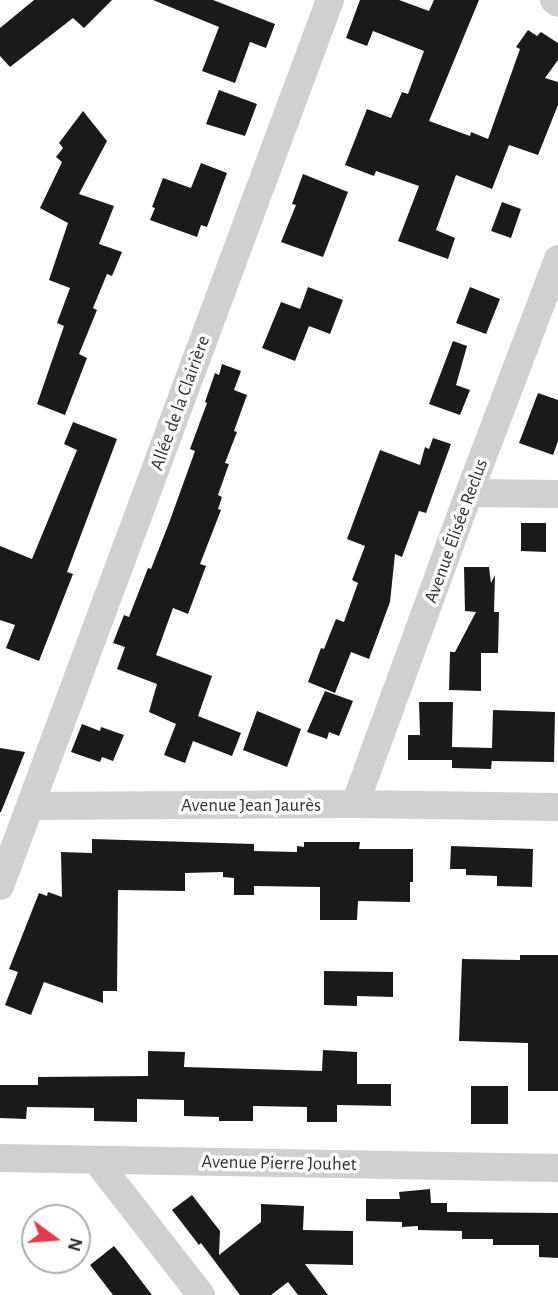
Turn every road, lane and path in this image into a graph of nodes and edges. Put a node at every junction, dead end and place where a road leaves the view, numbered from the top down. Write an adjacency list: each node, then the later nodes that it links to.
1 (331, 0): 8 (street, Allée de la Clairière)
2 (554, 0): 3 (street)
3 (558, 3)
4 (558, 259): 5 (street, Avenue Élisée Reclus)
5 (469, 494): 6 (street); 7 (street, Avenue Élisée Reclus)
6 (558, 494)
7 (355, 804): 8 (street, Avenue Jean Jaurès); 9 (street, Avenue Jean Jaurès)
8 (30, 806): 10 (street)
9 (558, 807)
10 (0, 886)
11 (0, 1158): 12 (street, Avenue Pierre Jouhet)
12 (96, 1160): 13 (street, Avenue Pierre Jouhet); 14 (street)
13 (558, 1168)
14 (201, 1295)

